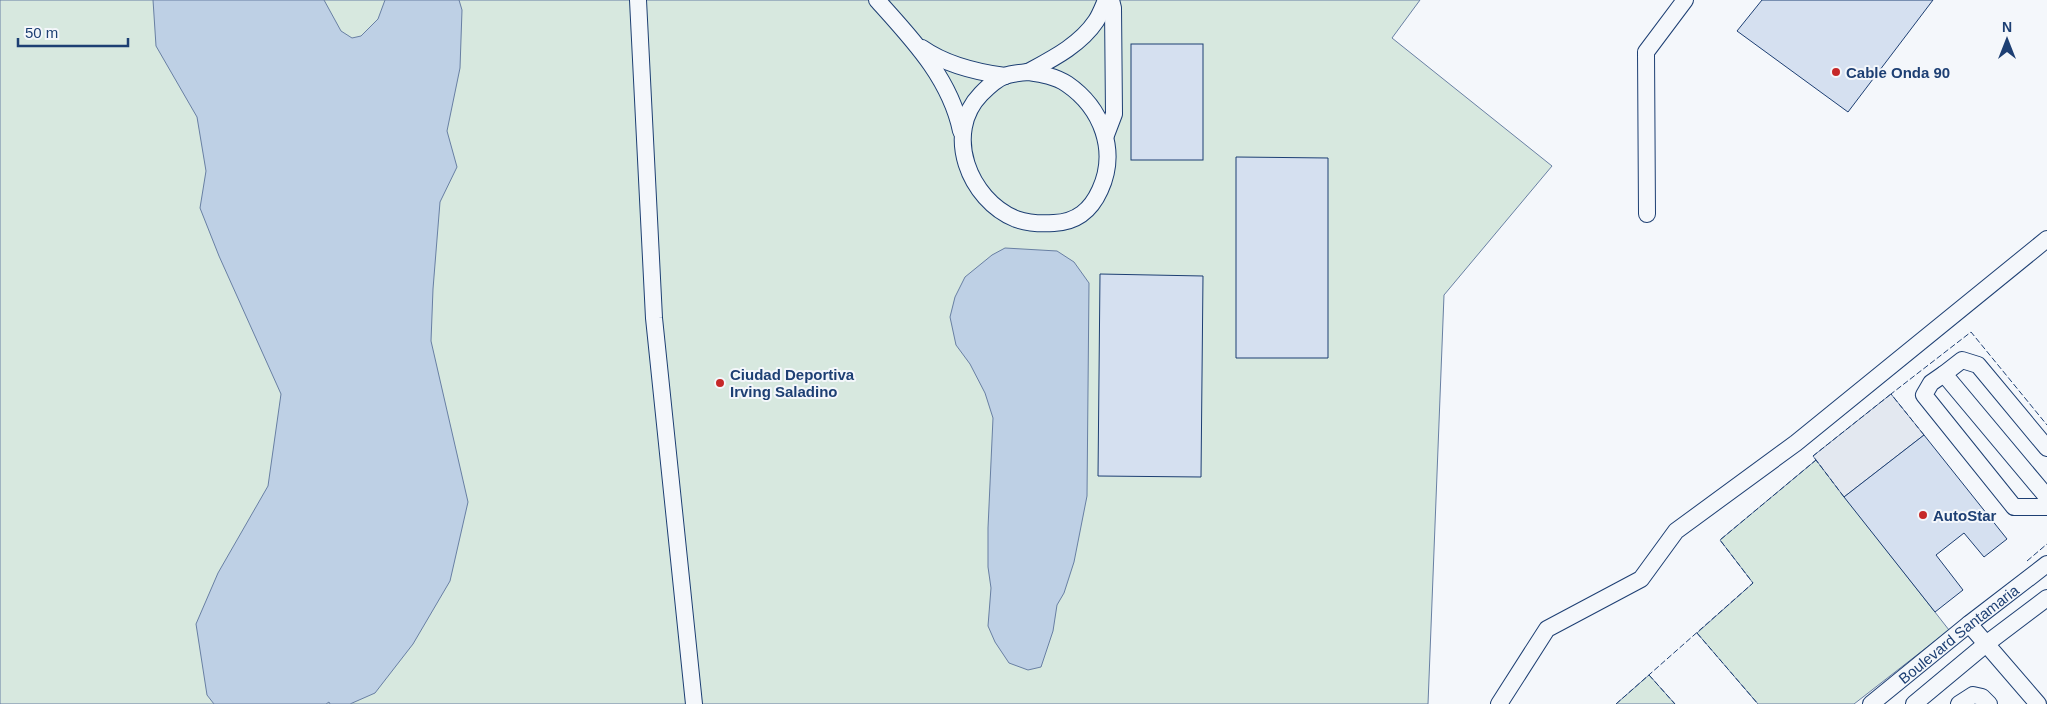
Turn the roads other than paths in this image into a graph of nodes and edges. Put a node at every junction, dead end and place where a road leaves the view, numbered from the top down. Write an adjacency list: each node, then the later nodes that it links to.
1 (638, 0): 21 (street)
2 (877, 0): 6 (street)
3 (1106, 0): 7 (street)
4 (1111, 0): 9 (street)
5 (1685, 0): 11 (street)
6 (916, 43): 8 (street); 10 (street)
7 (1028, 72): 8 (street); 9 (street)
8 (1005, 76): 10 (street)
9 (1106, 135): 10 (street)
10 (962, 138)
11 (1647, 214)
12 (2047, 239): 22 (street)
13 (1944, 374): 14 (street); 15 (street); 16 (street)
14 (2047, 448)
15 (2047, 497)
16 (2047, 507)
17 (2047, 564): 19 (street, Boulevard Santamaria)
18 (2047, 598): 20 (street, Boulevard Santamaria)
19 (1969, 624): 20 (street); 23 (street, Boulevard Santamaria)
20 (1986, 644): 24 (street, Boulevard Santamaria); 27 (street)
21 (694, 704)
22 (1499, 704)
23 (1871, 704)
24 (1914, 704)
25 (1960, 704): 26 (street)
26 (1989, 704)
27 (2038, 704)

